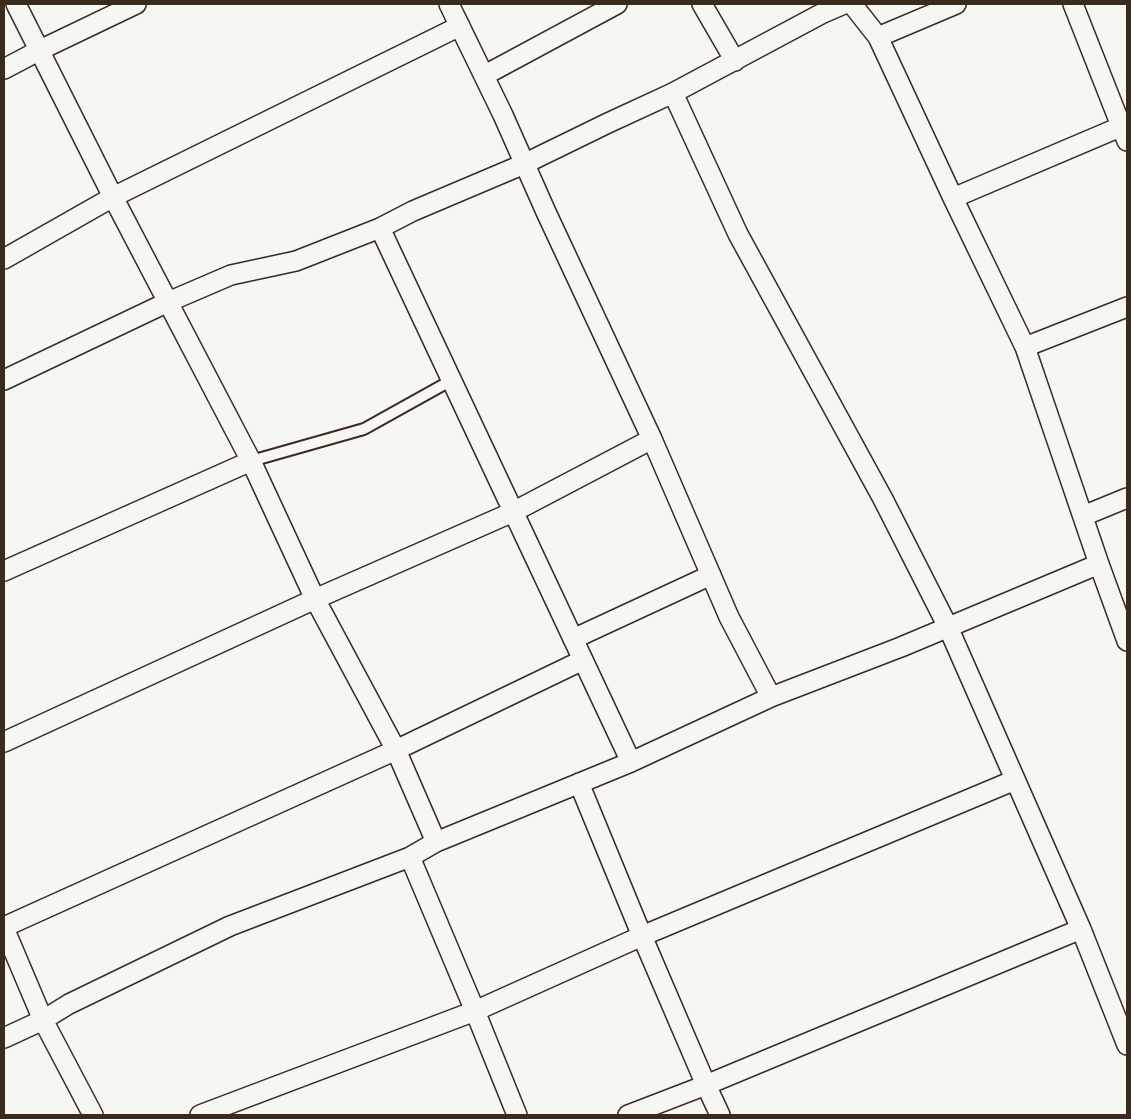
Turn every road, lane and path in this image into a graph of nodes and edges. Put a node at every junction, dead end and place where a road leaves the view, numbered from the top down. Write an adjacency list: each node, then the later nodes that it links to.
1 (16, 4): 12 (street)
2 (136, 4): 12 (street)
3 (449, 4): 10 (street)
4 (617, 4): 15 (street)
5 (702, 4): 13 (street)
6 (844, 4): 13 (street)
7 (852, 4): 11 (street)
8 (956, 4): 11 (street)
9 (1073, 4): 17 (street)
10 (460, 26): 15 (street); 19 (street)
11 (878, 37): 20 (street)
12 (40, 50): 14 (street); 19 (street)
13 (734, 61): 16 (street)
14 (4, 69)
15 (484, 75): 18 (street)
16 (673, 93): 18 (street); 37 (street)
17 (1126, 130): 20 (street)
18 (524, 164): 21 (street); 28 (street)
19 (114, 197): 22 (street); 23 (street)
20 (953, 198): 25 (street)
21 (380, 228): 23 (street); 27 (street)
22 (4, 259)
23 (168, 302): 26 (street); 29 (street)
24 (1127, 307): 25 (street)
25 (1025, 347): 32 (street)
26 (4, 380)
27 (452, 380): 29 (lane); 31 (street)
28 (652, 439): 31 (street); 35 (street)
29 (251, 461): 34 (street); 36 (street)
30 (1127, 498): 32 (street)
31 (514, 512): 36 (street); 38 (street)
32 (1083, 516): 33 (street)
33 (1100, 564): 37 (street); 39 (street)
34 (4, 571)
35 (712, 575): 38 (street); 41 (street)
36 (315, 598): 42 (street); 43 (street)
37 (948, 627): 41 (street); 45 (street)
38 (573, 638): 40 (street)
39 (1127, 641)
40 (583, 660): 43 (street); 44 (street)
41 (771, 697): 44 (street)
42 (4, 742)
43 (396, 750): 47 (street); 49 (street)
44 (631, 762): 46 (street)
45 (1015, 780): 50 (street); 51 (street)
46 (579, 783): 47 (street); 51 (street)
47 (436, 842): 48 (street)
48 (410, 857): 52 (street); 53 (street)
49 (4, 927): 53 (street)
50 (1081, 929): 55 (street); 56 (street)
51 (642, 936): 52 (street); 56 (street)
52 (475, 1011): 58 (street); 59 (street)
53 (43, 1020): 54 (street); 57 (street)
54 (4, 1038)
55 (1127, 1045)
56 (706, 1085): 60 (street); 61 (street)
57 (93, 1115)
58 (200, 1115)
59 (517, 1115)
60 (628, 1115)
61 (720, 1115)

